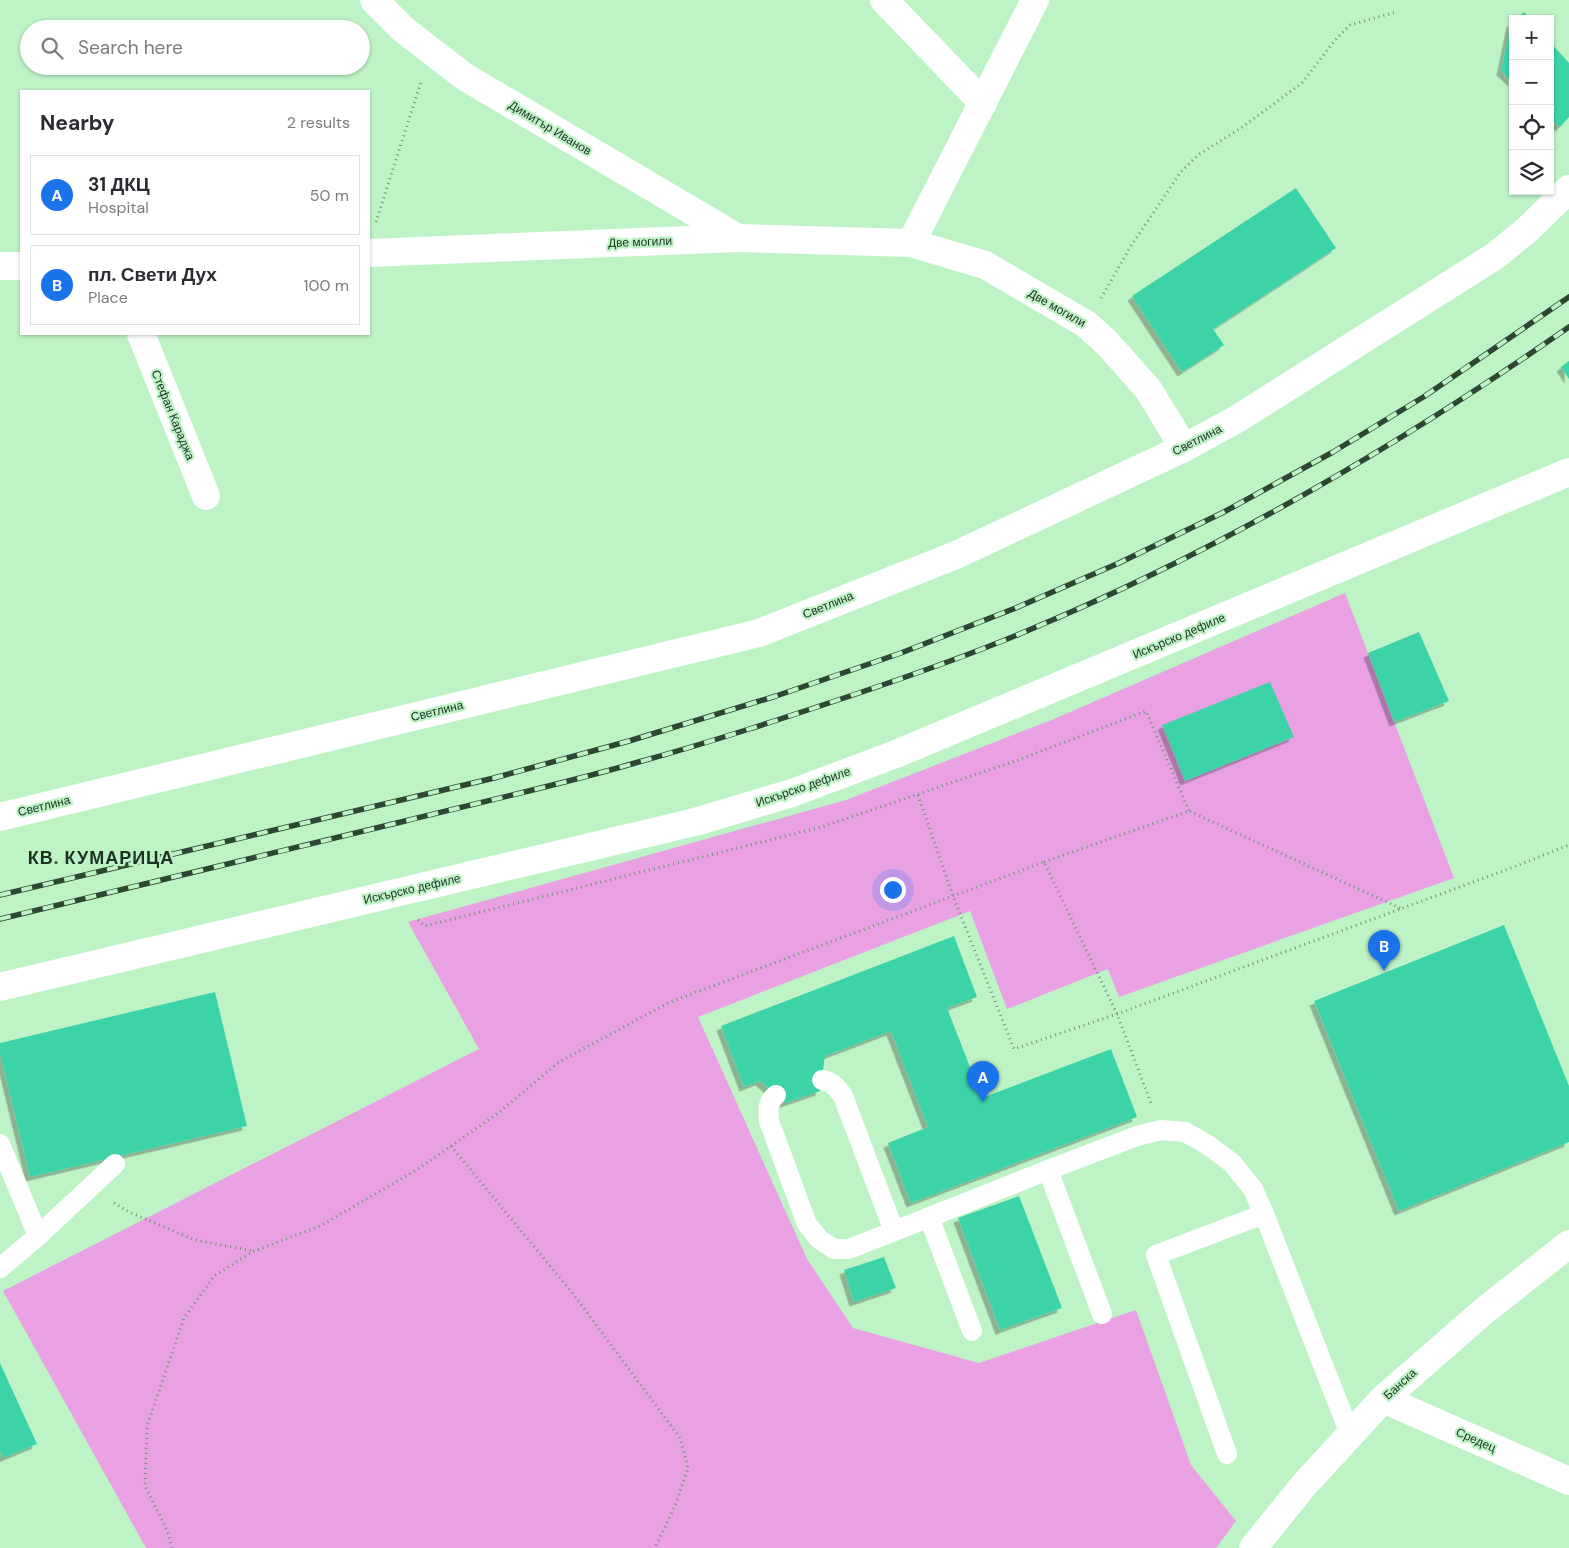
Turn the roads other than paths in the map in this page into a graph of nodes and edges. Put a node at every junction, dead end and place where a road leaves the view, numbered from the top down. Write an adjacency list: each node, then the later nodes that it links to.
1 (374, 0): 6 (street, Димитър Иванов)
2 (884, 0): 4 (street)
3 (1035, 0): 4 (street)
4 (983, 103): 7 (street)
5 (1569, 189): 12 (street, Светлина)
6 (738, 238): 7 (street, Две могили); 8 (street, Две могили)
7 (911, 243): 12 (street, Две могили)
8 (370, 253)
9 (0, 266): 10 (street)
10 (20, 266)
11 (141, 335): 14 (street, Стефан Караджа)
12 (1184, 448): 15 (street, Светлина)
13 (1569, 472): 16 (street, Искърско дефиле)
14 (206, 496)
15 (0, 817)
16 (0, 987)
17 (822, 1080): 24 (lane)
18 (776, 1095): 24 (lane)
19 (0, 1144): 25 (lane)
20 (115, 1164): 25 (lane)
21 (1048, 1170): 22 (lane); 23 (lane); 28 (lane)
22 (1264, 1214): 31 (lane); 32 (lane)
23 (929, 1217): 24 (lane); 29 (lane)
24 (894, 1231)
25 (38, 1236): 27 (lane)
26 (1569, 1244): 30 (street, Банска)
27 (0, 1268)
28 (1102, 1314)
29 (972, 1331)
30 (1383, 1399): 31 (street, Банска); 33 (street, Средец)
31 (1350, 1434): 34 (street, Банска)
32 (1227, 1454)
33 (1569, 1481)
34 (1253, 1548)

